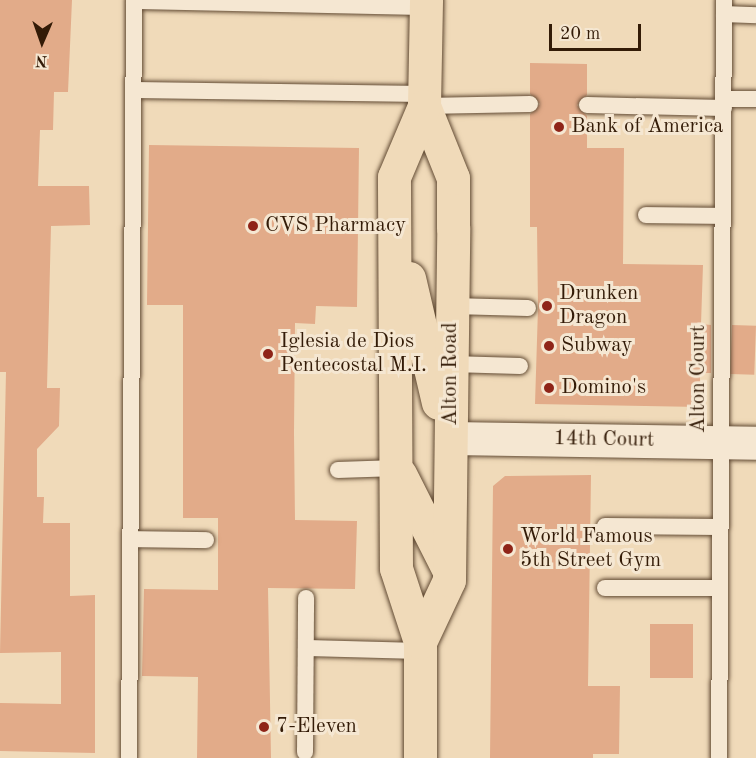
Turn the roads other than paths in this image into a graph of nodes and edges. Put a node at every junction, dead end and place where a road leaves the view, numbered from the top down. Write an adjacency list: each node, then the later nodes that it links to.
1 (134, 0): 2 (lane); 7 (lane)
2 (215, 1): 3 (lane)
3 (310, 2): 4 (lane)
4 (426, 4): 9 (highway, Alton Road)
5 (724, 7): 6 (lane); 11 (lane, Alton Court)
6 (756, 15)
7 (134, 90): 9 (lane); 27 (lane)
8 (756, 99): 11 (lane)
9 (424, 100): 10 (lane); 15 (highway, Alton Road); 16 (highway, Alton Road)
10 (530, 104)
11 (724, 104): 12 (lane); 14 (lane, Alton Court)
12 (587, 105)
13 (646, 215): 14 (lane)
14 (723, 216): 21 (lane, Alton Court)
15 (396, 222): 20 (highway); 23 (highway, Alton Road)
16 (452, 306): 17 (lane); 18 (highway, Alton Road)
17 (528, 308)
18 (451, 364): 19 (lane); 20 (highway, Alton Road)
19 (520, 366)
20 (451, 438): 21 (street, 14th Court); 29 (highway, Alton Road)
21 (722, 442): 22 (street, 14th Court); 26 (lane, Alton Court)
22 (756, 443)
23 (397, 468): 24 (lane); 29 (highway); 33 (highway, Alton Road)
24 (338, 470)
25 (605, 526): 26 (lane)
26 (720, 527): 31 (lane, Alton Court)
27 (131, 539): 28 (lane); 36 (lane)
28 (206, 540)
29 (449, 571): 33 (highway, Alton Road)
30 (605, 588): 31 (lane)
31 (720, 588): 38 (lane, Alton Court)
32 (306, 598): 34 (lane)
33 (421, 646): 34 (lane); 37 (highway, Alton Road)
34 (306, 648): 35 (lane)
35 (305, 752)
36 (129, 758)
37 (420, 758)
38 (719, 758)

